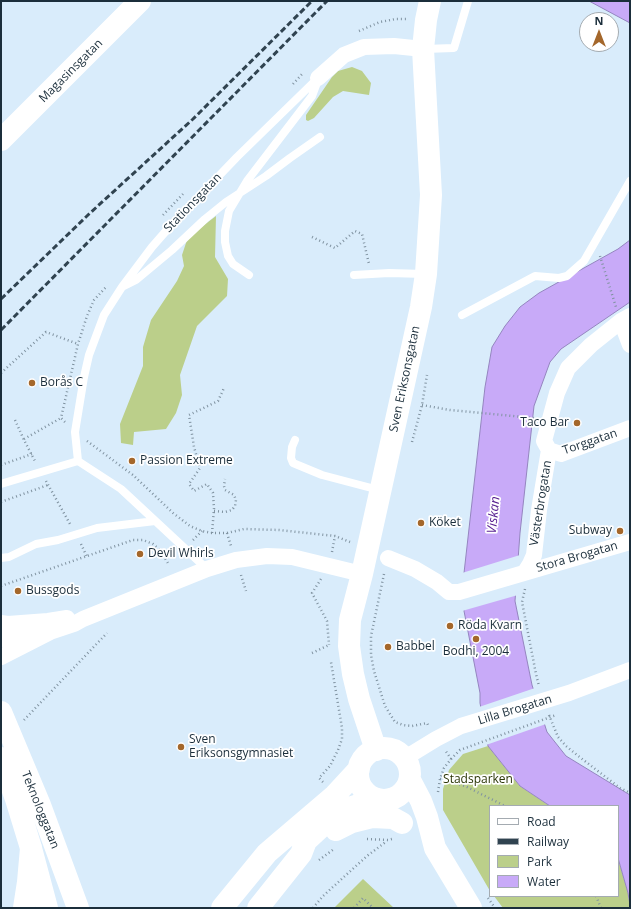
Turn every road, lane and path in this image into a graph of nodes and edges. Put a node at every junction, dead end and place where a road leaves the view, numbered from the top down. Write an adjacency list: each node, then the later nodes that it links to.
1 (140, 1): 7 (main road, Magasinsgatan)
2 (430, 1): 4 (main road, Sven Eriksonsgatan)
3 (468, 1): 4 (lane)
4 (424, 49): 5 (street, Stationsgatan); 12 (main road, Sven Eriksonsgatan)
5 (318, 78): 13 (lane); 15 (lane, Stationsgatan)
6 (320, 138): 15 (lane)
7 (1, 140)
8 (630, 181): 16 (lane)
9 (312, 237): 11 (path)
10 (600, 256): 17 (path)
11 (372, 274): 12 (lane); 14 (lane)
12 (426, 274): 37 (main road, Sven Eriksonsgatan)
13 (249, 275)
14 (354, 275)
15 (122, 287): 27 (lane, Stationsgatan)
16 (462, 315)
17 (625, 318): 19 (street); 30 (street, Västerbrogatan)
18 (78, 344): 20 (path)
19 (630, 345)
20 (1, 373)
21 (224, 388): 39 (path)
22 (422, 405): 24 (path)
23 (61, 418): 28 (path)
24 (536, 418)
25 (15, 420): 28 (path)
26 (630, 428): 30 (street, Torggatan)
27 (75, 432): 33 (lane, Stationsgatan); 42 (path)
28 (24, 440): 31 (path)
29 (295, 440): 37 (lane)
30 (549, 450): 55 (street, Västerbrogatan)
31 (32, 454): 32 (path); 34 (path)
32 (34, 459)
33 (78, 461): 36 (lane); 40 (lane)
34 (1, 465)
35 (225, 479): 39 (path)
36 (1, 484)
37 (380, 491): 49 (main road, Sven Eriksonsgatan)
38 (1, 502): 41 (path)
39 (214, 512): 43 (path)
40 (155, 521): 51 (lane); 54 (lane)
41 (69, 522)
42 (202, 531): 43 (path); 45 (path)
43 (212, 533): 44 (path)
44 (227, 533): 48 (path); 49 (path)
45 (194, 540)
46 (630, 542): 55 (street, Stora Brogatan)
47 (82, 546): 50 (path)
48 (232, 549)
49 (367, 549): 57 (main road, Sven Eriksonsgatan)
50 (87, 557): 53 (path); 58 (path)
51 (1, 558)
52 (388, 558): 55 (street)
53 (169, 565)
54 (200, 572): 57 (street); 61 (street)
55 (525, 572)
56 (240, 573): 59 (path)
57 (362, 574): 75 (main road, Sven Eriksonsgatan)
58 (1, 586)
59 (246, 591)
60 (312, 593): 66 (path)
61 (83, 619): 62 (street); 69 (street)
62 (48, 622): 63 (street); 65 (street)
63 (1, 623)
64 (108, 633): 74 (path)
65 (1, 639)
66 (329, 645): 67 (path); 68 (path)
67 (330, 652)
68 (312, 653)
69 (1, 658)
70 (330, 660): 82 (path)
71 (630, 670): 77 (street, Lilla Brogatan)
72 (1, 712): 93 (main road, Teknologgatan)
73 (560, 714): 78 (path)
74 (20, 724)
75 (376, 750): 77 (main road); 79 (main road)
76 (1, 758): 89 (main road, Teknologgatan)
77 (405, 758): 81 (main road)
78 (451, 759)
79 (359, 769): 82 (main road); 83 (main road)
80 (440, 779): 84 (path)
81 (410, 780): 83 (main road); 90 (main road)
82 (335, 795): 96 (main road)
83 (378, 799): 86 (main road); 91 (main road)
84 (503, 805)
85 (352, 822): 86 (main road); 87 (path); 91 (main road)
86 (407, 825): 87 (path); 90 (main road)
87 (388, 840): 98 (path)
88 (339, 846): 91 (path)
89 (31, 848): 94 (main road); 95 (main road, Teknologgatan)
90 (435, 848): 101 (main road)
91 (309, 859): 97 (main road)
92 (596, 897): 102 (path)
93 (78, 907)
94 (24, 908)
95 (47, 908)
96 (222, 908)
97 (258, 908)
98 (313, 908)
99 (354, 908): 100 (path)
100 (373, 908)
101 (472, 908)
102 (601, 908)

